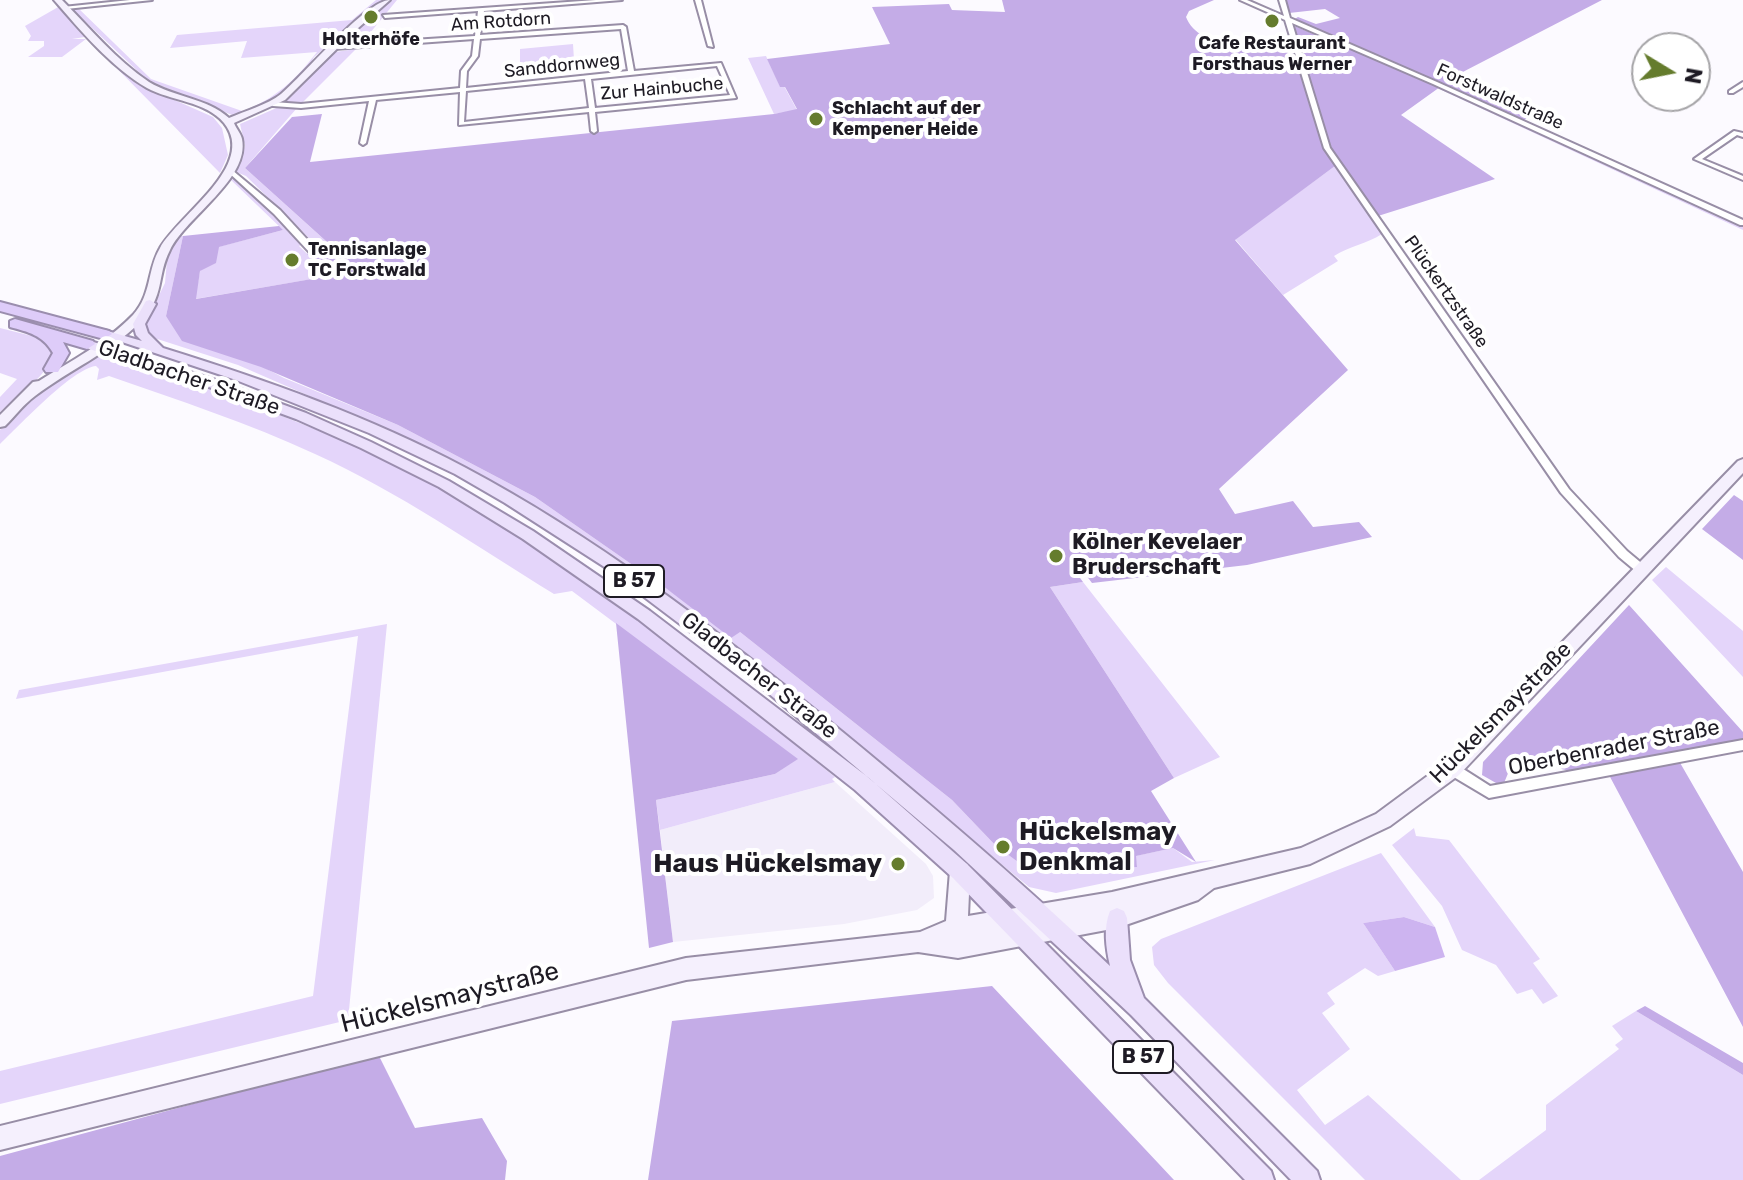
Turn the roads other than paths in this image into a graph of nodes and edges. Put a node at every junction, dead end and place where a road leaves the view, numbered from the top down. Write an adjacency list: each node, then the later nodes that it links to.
1 (149, 0): 8 (street)
2 (386, 0): 15 (main road)
3 (464, 0): 10 (street)
4 (619, 0): 9 (street)
5 (698, 0): 14 (street)
6 (1243, 0): 12 (street, Forstwaldstraße)
7 (1282, 0): 12 (street, Plückertzstraße)
8 (62, 4): 25 (main road)
9 (481, 10): 10 (street); 13 (street)
10 (462, 12): 11 (street)
11 (385, 16)
12 (1289, 19): 31 (street, Forstwaldstraße); 44 (street, Plückertzstraße)
13 (476, 39): 15 (street, Am Rotdorn); 16 (street, Am Rotdorn); 19 (street)
14 (711, 46)
15 (334, 47): 23 (main road)
16 (631, 73): 17 (street, Sanddornweg); 21 (street, Sanddornweg)
17 (588, 77): 19 (street, Sanddornweg); 24 (street, Zur Hainbuche)
18 (1743, 84): 20 (street)
19 (462, 90): 22 (street, Sanddornweg); 24 (street, Zur Hainbuche)
20 (1731, 92)
21 (734, 97): 24 (street, Zur Hainbuche)
22 (373, 99): 23 (street, Sanddornweg); 28 (street)
23 (273, 104): 25 (main road)
24 (592, 110): 26 (street, Zur Hainbuche)
25 (228, 122): 29 (main road)
26 (594, 131)
27 (1743, 135): 30 (street)
28 (363, 143)
29 (230, 171): 32 (street); 33 (main road)
30 (1743, 178)
31 (1743, 223)
32 (314, 252)
33 (160, 276): 34 (main road); 38 (main road)
34 (150, 304): 38 (main road); 39 (main road)
35 (0, 306): 38 (highway)
36 (0, 320): 37 (highway)
37 (43, 332): 38 (highway); 40 (highway)
38 (100, 340): 39 (main road, Gladbacher Straße / B 57); 40 (main road); 41 (main road); 47 (main road, Gladbacher Straße / B 57)
39 (161, 352): 51 (main road, Gladbacher Straße / B 57)
40 (52, 369): 41 (main road)
41 (31, 393): 42 (main road)
42 (0, 423)
43 (1743, 464): 44 (main road, Hückelsmaystraße)
44 (1641, 569): 46 (main road, Hückelsmaystraße)
45 (1743, 745): 46 (street, Oberbenrader Straße)
46 (1452, 769): 48 (main road, Hückelsmaystraße)
47 (960, 871): 50 (main road, Gladbacher Straße / B 57); 52 (main road)
48 (1206, 882): 49 (main road, Hückelsmaystraße); 51 (main road, Hückelsmaystraße)
49 (1117, 918): 51 (main road, Hückelsmaystraße); 55 (main road)
50 (1005, 919): 51 (main road, Hückelsmaystraße); 52 (main road, Hückelsmaystraße); 53 (main road, Gladbacher Straße / B 57)
51 (1047, 922): 53 (main road, Hückelsmaystraße); 55 (main road, Gladbacher Straße / B 57)
52 (954, 928): 54 (main road, Hückelsmaystraße)
53 (1022, 936): 54 (main road, Hückelsmaystraße); 57 (main road, Gladbacher Straße / B 57)
54 (918, 942): 56 (main road, Hückelsmaystraße)
55 (1138, 1009): 58 (main road, Gladbacher Straße / B 57)
56 (0, 1138)
57 (1262, 1180)
58 (1308, 1180)

